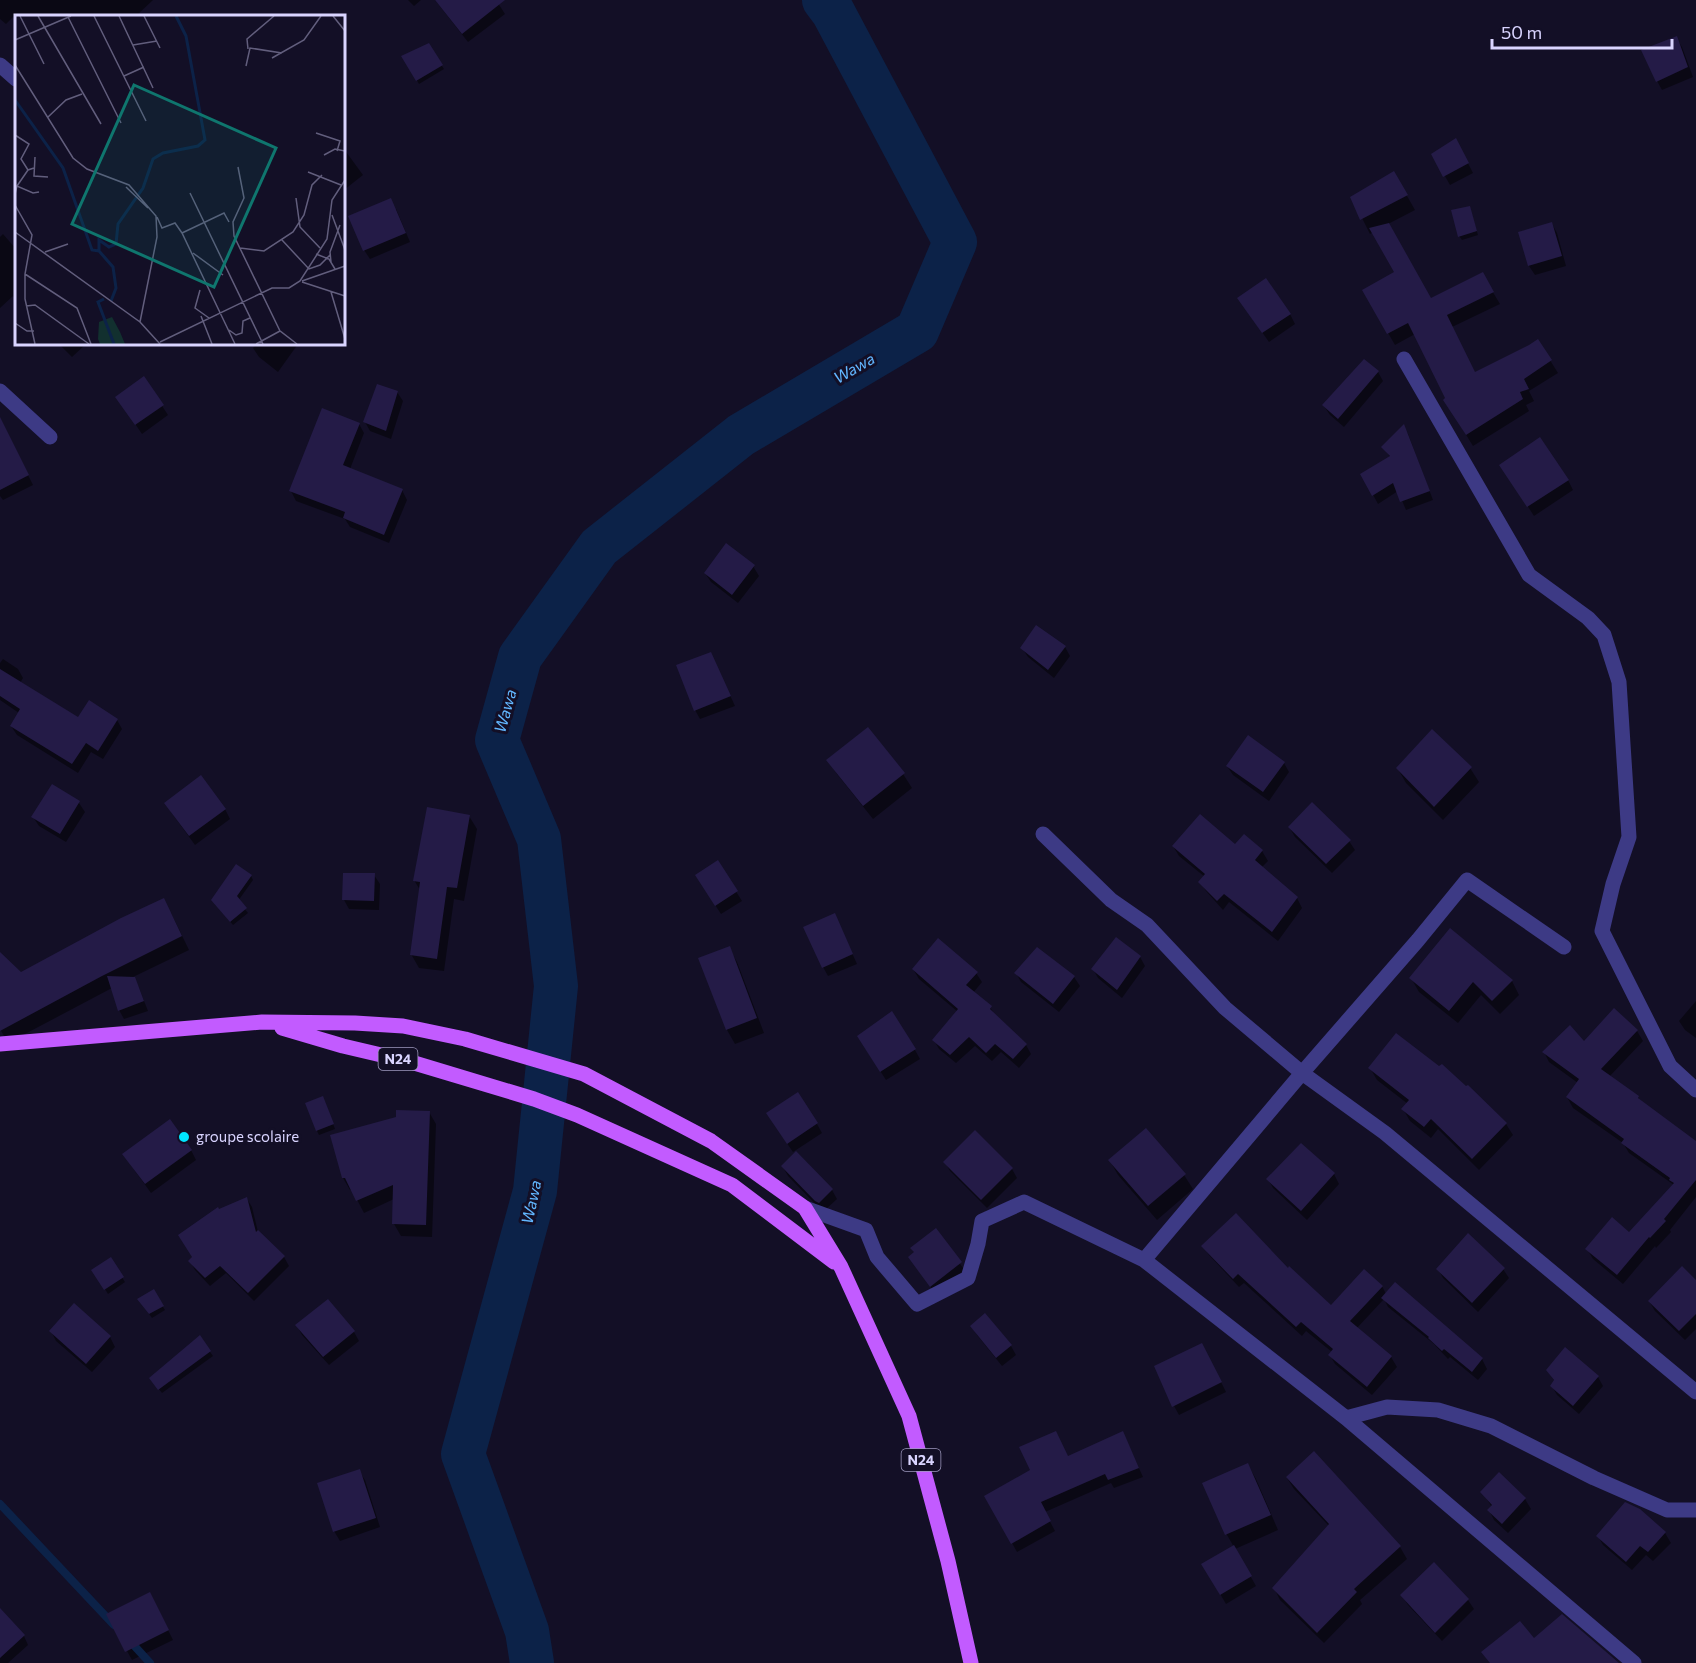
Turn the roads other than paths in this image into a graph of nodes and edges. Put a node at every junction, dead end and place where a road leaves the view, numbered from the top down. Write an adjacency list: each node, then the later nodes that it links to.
1 (0, 65): 2 (street)
2 (15, 78)
3 (1404, 359): 11 (street)
4 (0, 392): 5 (street)
5 (50, 437)
6 (1043, 834): 10 (street)
7 (1564, 947): 10 (street)
8 (262, 1022): 9 (main road, N24); 12 (main road, N24); 14 (main road, N24)
9 (0, 1044)
10 (1302, 1073): 13 (street); 15 (street)
11 (1696, 1090)
12 (805, 1208): 13 (street); 14 (main road, N24)
13 (1144, 1260): 16 (street)
14 (841, 1267): 18 (main road, N24)
15 (1696, 1392)
16 (1346, 1418): 17 (street); 19 (street)
17 (1696, 1510)
18 (971, 1663)
19 (1634, 1663)

